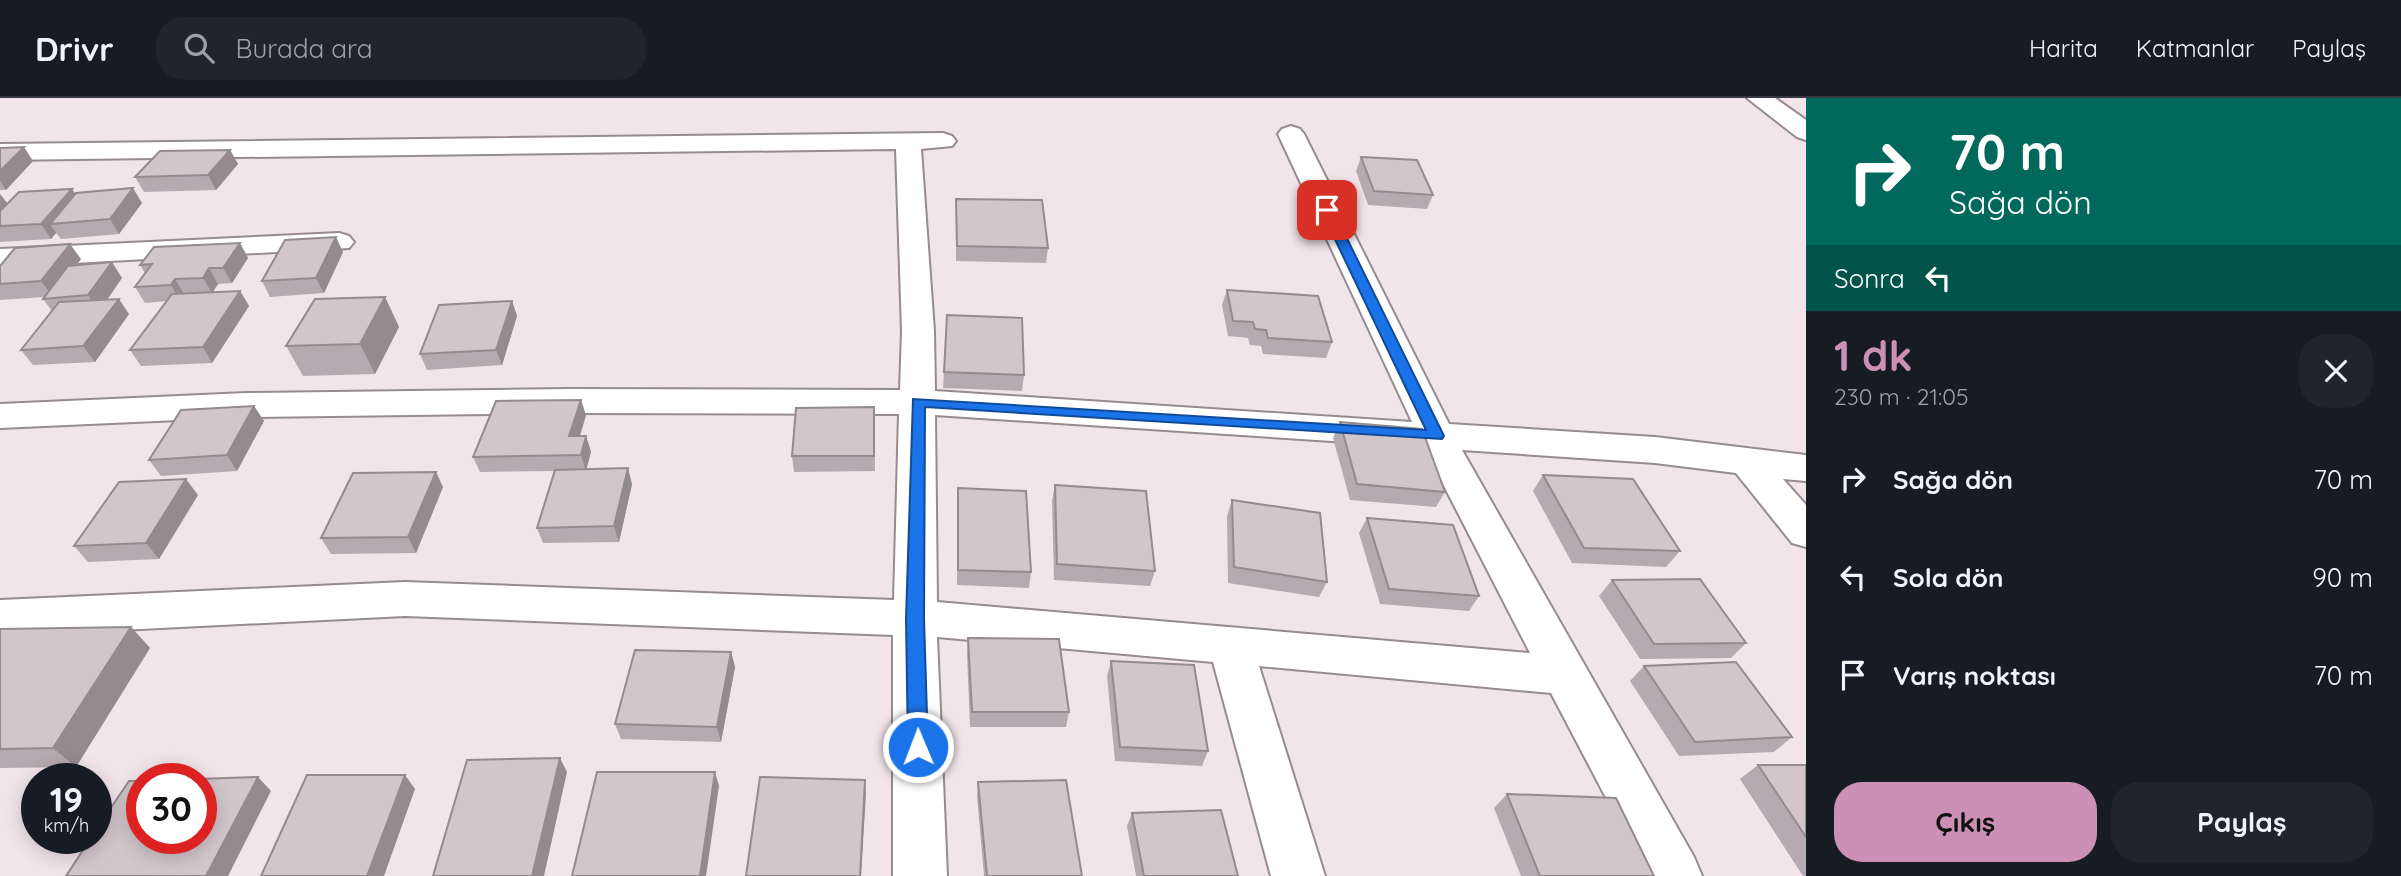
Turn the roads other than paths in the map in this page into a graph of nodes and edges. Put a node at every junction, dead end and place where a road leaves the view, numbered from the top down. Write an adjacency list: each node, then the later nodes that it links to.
1 (1759, 98): 2 (street)
2 (1800, 123)
3 (1291, 134): 9 (street)
4 (0, 152): 7 (street)
5 (339, 242): 6 (street)
6 (0, 258)
7 (918, 402): 8 (street); 9 (street); 14 (street)
8 (0, 416)
9 (1436, 436): 10 (street); 16 (street)
10 (1747, 461): 11 (street); 12 (street)
11 (1806, 468)
12 (1806, 532)
13 (0, 618): 14 (street)
14 (915, 619): 15 (street); 17 (street)
15 (1231, 646): 16 (street); 18 (street)
16 (1566, 675): 19 (street)
17 (920, 876)
18 (1298, 876)
19 (1675, 876)

